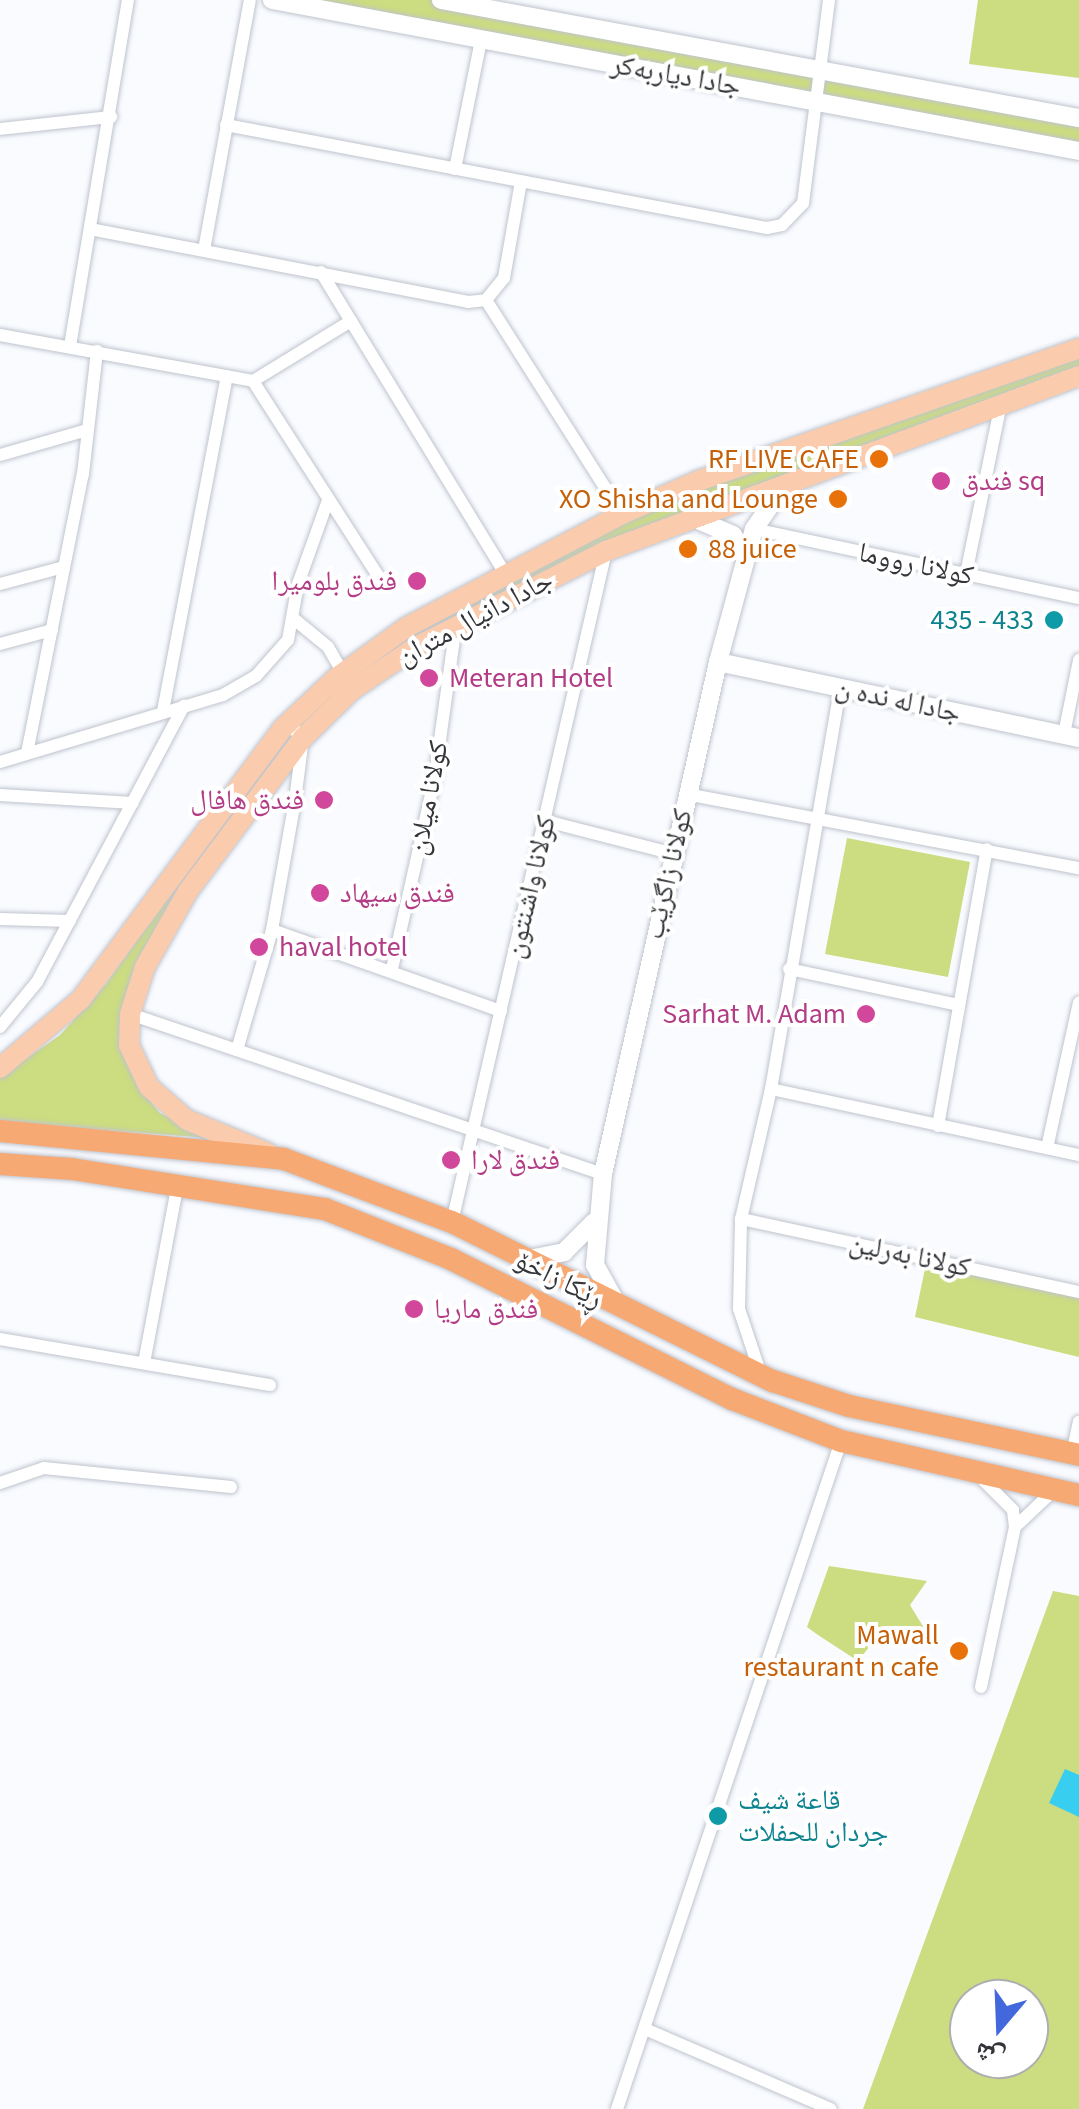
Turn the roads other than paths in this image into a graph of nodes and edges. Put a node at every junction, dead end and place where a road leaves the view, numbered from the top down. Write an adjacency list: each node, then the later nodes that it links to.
1 (128, 0): 10 (street)
2 (250, 0): 12 (street)
3 (272, 0): 7 (main road, جادا دیاربه‌كر)
4 (441, 0): 6 (main road, جادا دیاربه‌كر)
5 (830, 0): 8 (street)
6 (523, 6): 8 (main road, جادا دیاربه‌كر)
7 (481, 40): 9 (main road, جادا دیاربه‌كر); 15 (street)
8 (820, 72): 9 (street); 11 (main road, جادا دیاربه‌كر)
9 (816, 100): 14 (main road, جادا دیاربه‌كر); 16 (street)
10 (111, 117): 13 (street); 17 (street)
11 (1079, 118)
12 (226, 126): 15 (street); 18 (street)
13 (0, 129)
14 (1079, 151)
15 (455, 169): 16 (street)
16 (521, 182): 20 (street)
17 (90, 229): 18 (street); 23 (street)
18 (204, 250): 19 (street)
19 (320, 272): 20 (street); 21 (street)
20 (486, 300): 34 (street)
21 (351, 321): 28 (street); 40 (street)
22 (0, 335): 23 (street)
23 (70, 346): 25 (street)
24 (1079, 348): 34 (main road, جادا دانيال متران)
25 (97, 350): 26 (street); 30 (street)
26 (226, 376): 28 (street); 54 (street)
27 (1079, 376): 29 (main road, جادا دانيال متران)
28 (254, 381): 33 (street)
29 (1002, 402): 32 (main road, جادا دانيال متران); 41 (street)
30 (87, 430): 31 (street); 39 (street)
31 (0, 455)
32 (785, 484): 35 (main road, جادا دانيال متران); 36 (main road, كولانا زاگرێب)
33 (328, 500): 42 (street); 45 (street)
34 (622, 514): 40 (main road, جادا دانيال متران)
35 (693, 518): 37 (main road, جادا دانيال متران); 38 (main road)
36 (754, 529): 38 (main road, كولانا زاگرێب); 41 (street, كولانا رووما)
37 (606, 551): 46 (main road, جادا دانيال متران); 63 (street, كولانا واشنتون)
38 (746, 559): 50 (main road, كولانا زاگرێب)
39 (64, 567): 43 (street); 47 (street)
40 (506, 574): 51 (main road, جادا دانيال متران)
41 (966, 574): 44 (street, كولانا رووما)
42 (381, 580)
43 (0, 584)
44 (1079, 598)
45 (294, 618): 51 (street); 53 (street)
46 (456, 625): 55 (main road, جادا دانيال متران); 70 (street, كولانا ميلان)
47 (52, 630): 48 (street); 57 (street)
48 (0, 644)
49 (1079, 660): 56 (street)
50 (718, 662): 52 (main road, جادا له نده ن); 59 (main road, كولانا زاگرێب)
51 (342, 673): 55 (main road, جادا دانيال متران)
52 (840, 688): 56 (main road, جادا له نده ن); 62 (street)
53 (184, 706): 54 (street); 61 (street)
54 (163, 711): 57 (street)
55 (296, 731): 69 (street); 75 (main road, جادا دانيال متران); 79 (main road, جادا دانيال متران)
56 (1072, 736)
57 (27, 753): 58 (street)
58 (0, 762)
59 (686, 794): 62 (street); 65 (main road, كولانا زاگرێب)
60 (0, 795): 61 (street)
61 (134, 803): 68 (street)
62 (817, 815): 64 (street); 71 (street)
63 (546, 822): 65 (street); 74 (street, كولانا واشنتون)
64 (987, 849): 66 (street); 73 (street)
65 (671, 853): 88 (main road, كولانا زاگرێب)
66 (1079, 868)
67 (0, 919): 68 (street)
68 (70, 921): 76 (street)
69 (272, 930): 70 (street); 78 (street)
70 (392, 969): 74 (street)
71 (789, 969): 73 (street); 80 (street)
72 (1079, 1002): 77 (street)
73 (959, 1005): 81 (street)
74 (501, 1012): 83 (street, كولانا واشنتون)
75 (130, 1014): 78 (street); 86 (main road, جادا دانيال متران)
76 (0, 1028)
77 (1076, 1028): 84 (street)
78 (237, 1050): 83 (street)
79 (0, 1068)
80 (770, 1089): 81 (street); 90 (street)
81 (938, 1126): 84 (street)
82 (0, 1130): 86 (highway, ڕێکا زاخۆ)
83 (477, 1131): 88 (street); 91 (street, كولانا واشنتون)
84 (1046, 1148): 85 (street)
85 (1079, 1155)
86 (284, 1159): 91 (highway, ڕێکا زاخۆ)
87 (0, 1164): 89 (highway, ڕێکا زاخۆ)
88 (603, 1174): 92 (main road, كولانا زاگرێب)
89 (178, 1183): 97 (street); 101 (highway, ڕێکا زاخۆ)
90 (740, 1219): 94 (street, كولانا بەرلین); 98 (street)
91 (452, 1222): 93 (highway, ڕێکا زاخۆ)
92 (594, 1222): 93 (main road); 95 (main road, كولانا زاگرێب)
93 (526, 1259): 95 (highway, ڕێکا زاخۆ)
94 (1079, 1292)
95 (618, 1304): 98 (highway, ڕێکا زاخۆ)
96 (0, 1338): 97 (street)
97 (144, 1363): 99 (street)
98 (762, 1375): 102 (highway, ڕێکا زاخۆ)
99 (270, 1385)
100 (1079, 1422): 102 (street)
101 (841, 1441): 103 (highway, ڕێکا زاخۆ); 110 (street)
102 (1075, 1454)
103 (969, 1472): 106 (highway, ڕێکا زاخۆ); 108 (street)
104 (0, 1483): 105 (street)
105 (231, 1487)
106 (1052, 1492): 107 (highway, ڕێکا زاخۆ); 108 (street)
107 (1079, 1495)
108 (1015, 1527): 109 (street)
109 (981, 1687)
110 (645, 2029): 111 (street); 112 (street)
111 (616, 2109)
112 (831, 2109)

